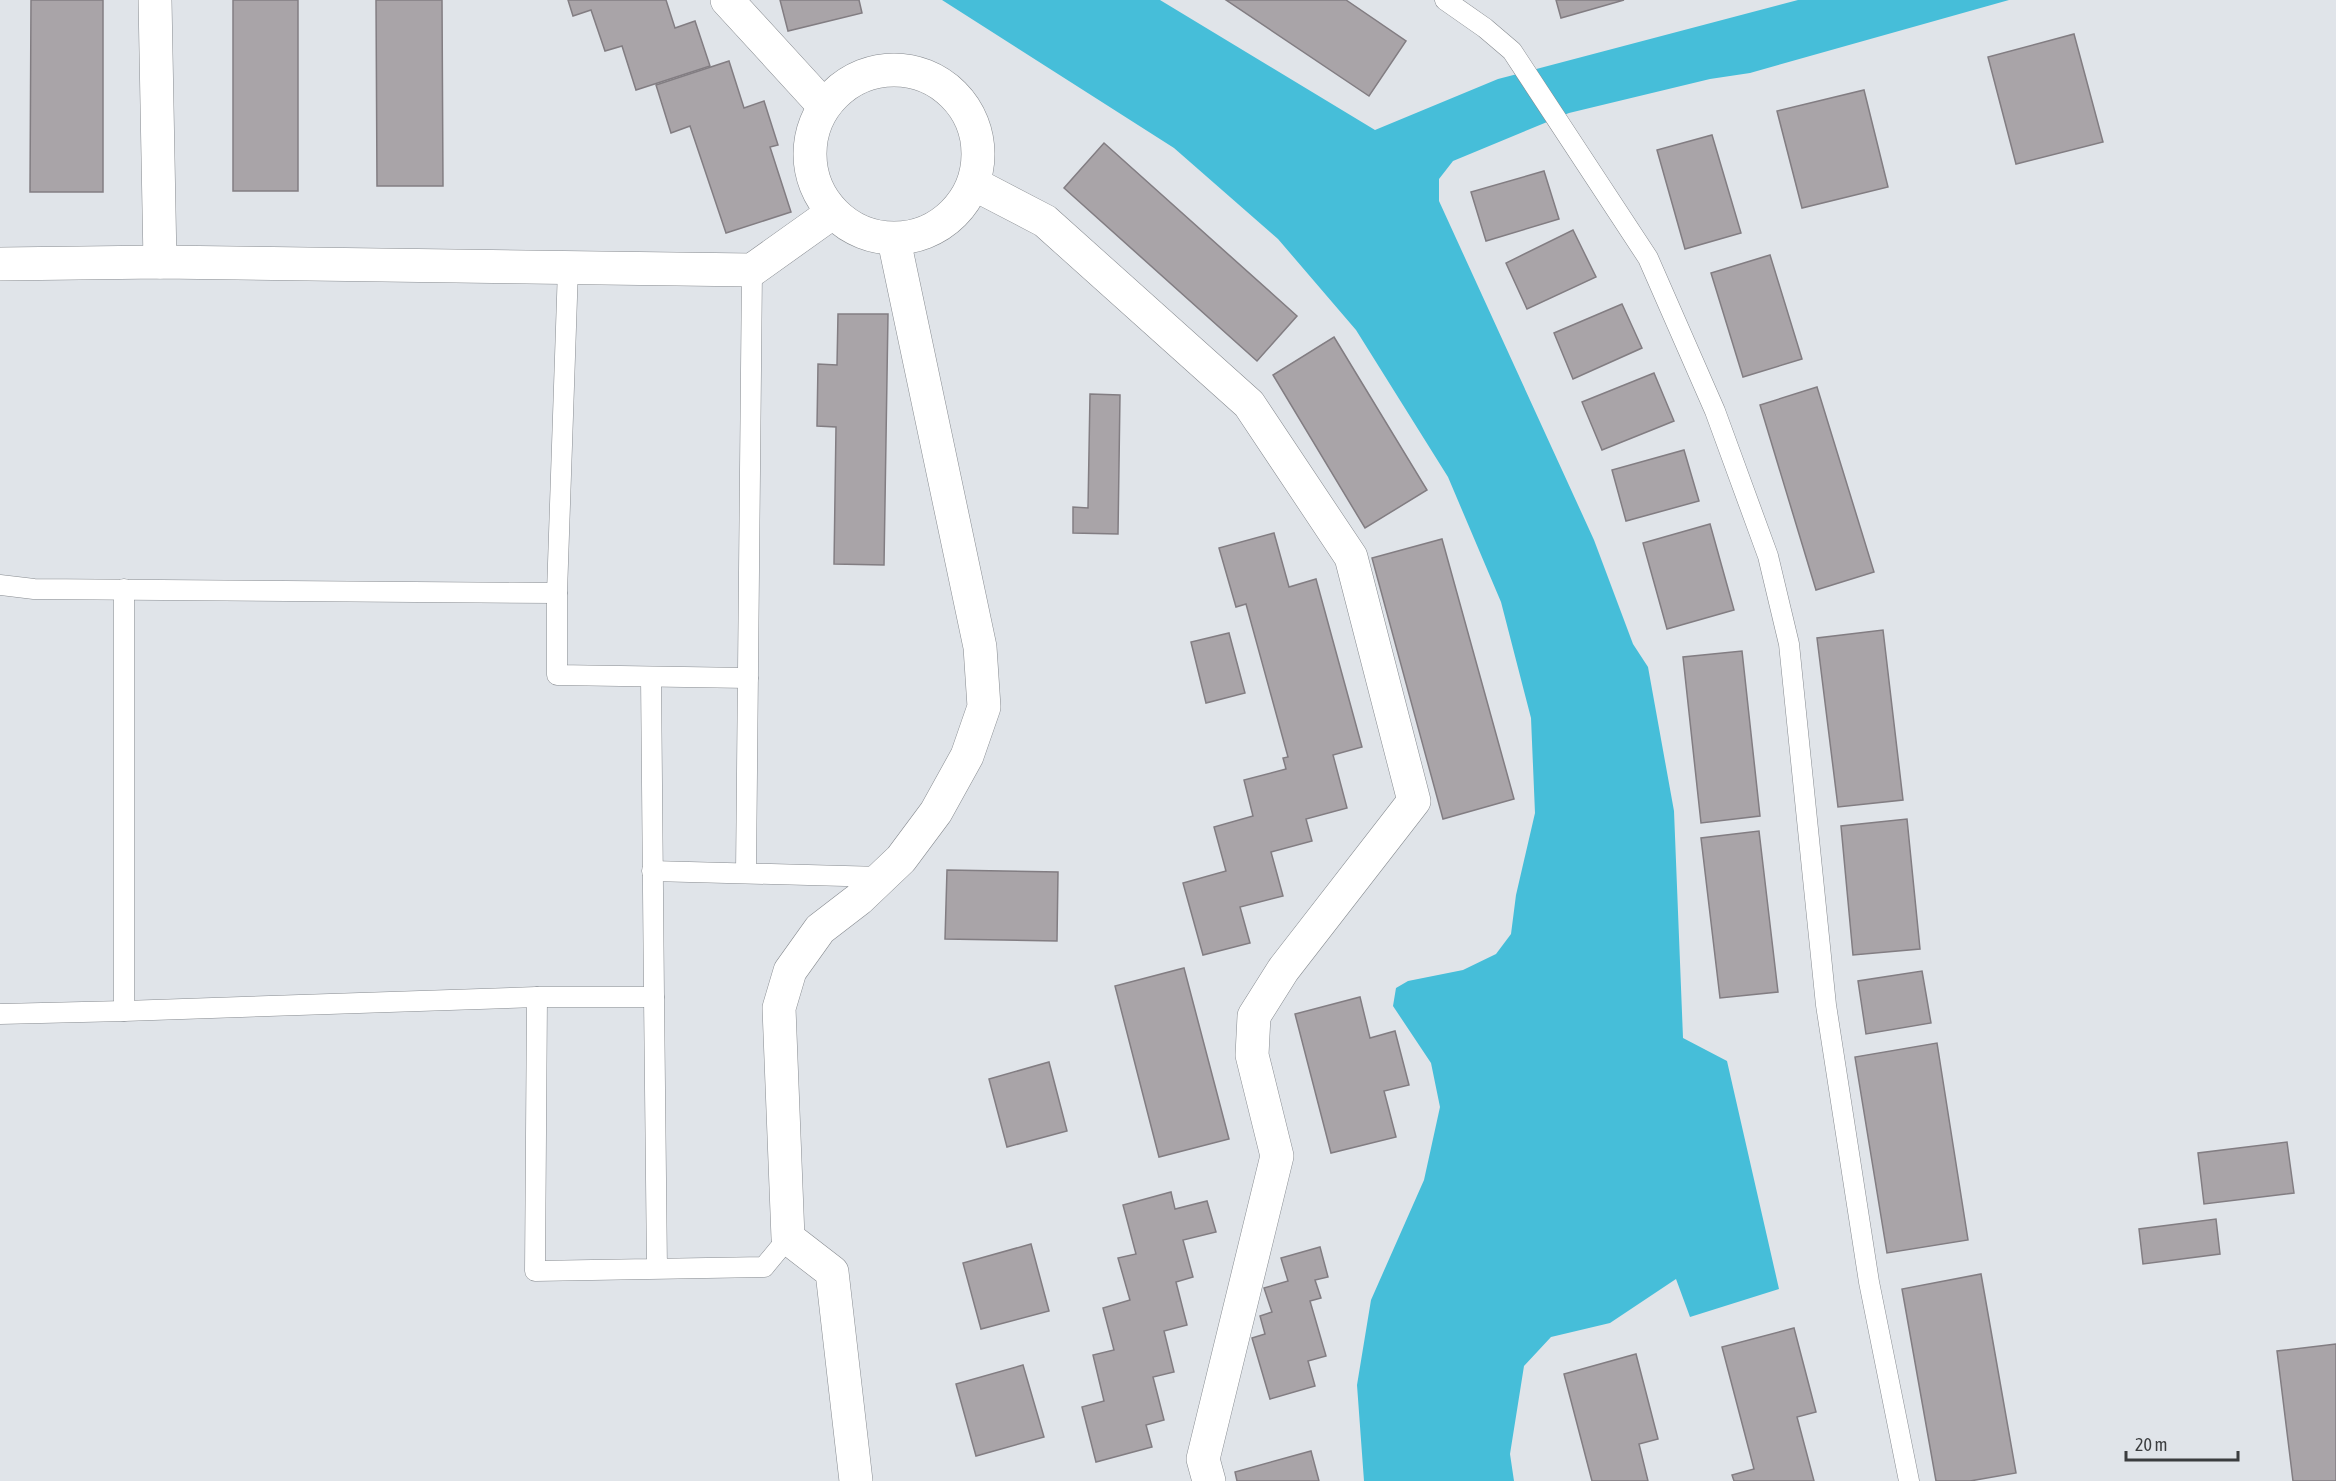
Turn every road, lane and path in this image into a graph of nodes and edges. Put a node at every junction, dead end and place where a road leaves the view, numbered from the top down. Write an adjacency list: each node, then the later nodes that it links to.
1 (155, 0): 8 (street)
2 (728, 0): 4 (street)
3 (1445, 0): 28 (lane)
4 (825, 105): 5 (street); 6 (street)
5 (974, 184): 7 (street); 27 (street)
6 (832, 213): 7 (street); 11 (street)
7 (894, 240): 19 (street)
8 (160, 262): 9 (street); 10 (street)
9 (0, 264)
10 (568, 268): 11 (street); 14 (lane)
11 (753, 270): 16 (lane)
12 (0, 585): 13 (lane)
13 (124, 589): 14 (lane); 22 (lane)
14 (557, 593): 15 (lane)
15 (651, 677): 16 (lane); 17 (lane)
16 (748, 678): 18 (lane)
17 (652, 871): 18 (lane); 21 (lane)
18 (746, 872): 19 (lane)
19 (882, 877): 24 (street)
20 (537, 997): 21 (lane); 22 (lane); 25 (lane)
21 (654, 997): 25 (lane)
22 (124, 1011): 23 (lane)
23 (0, 1014)
24 (788, 1238): 25 (lane); 26 (street)
25 (657, 1269)
26 (856, 1481)
27 (1209, 1481)
28 (1909, 1481)

